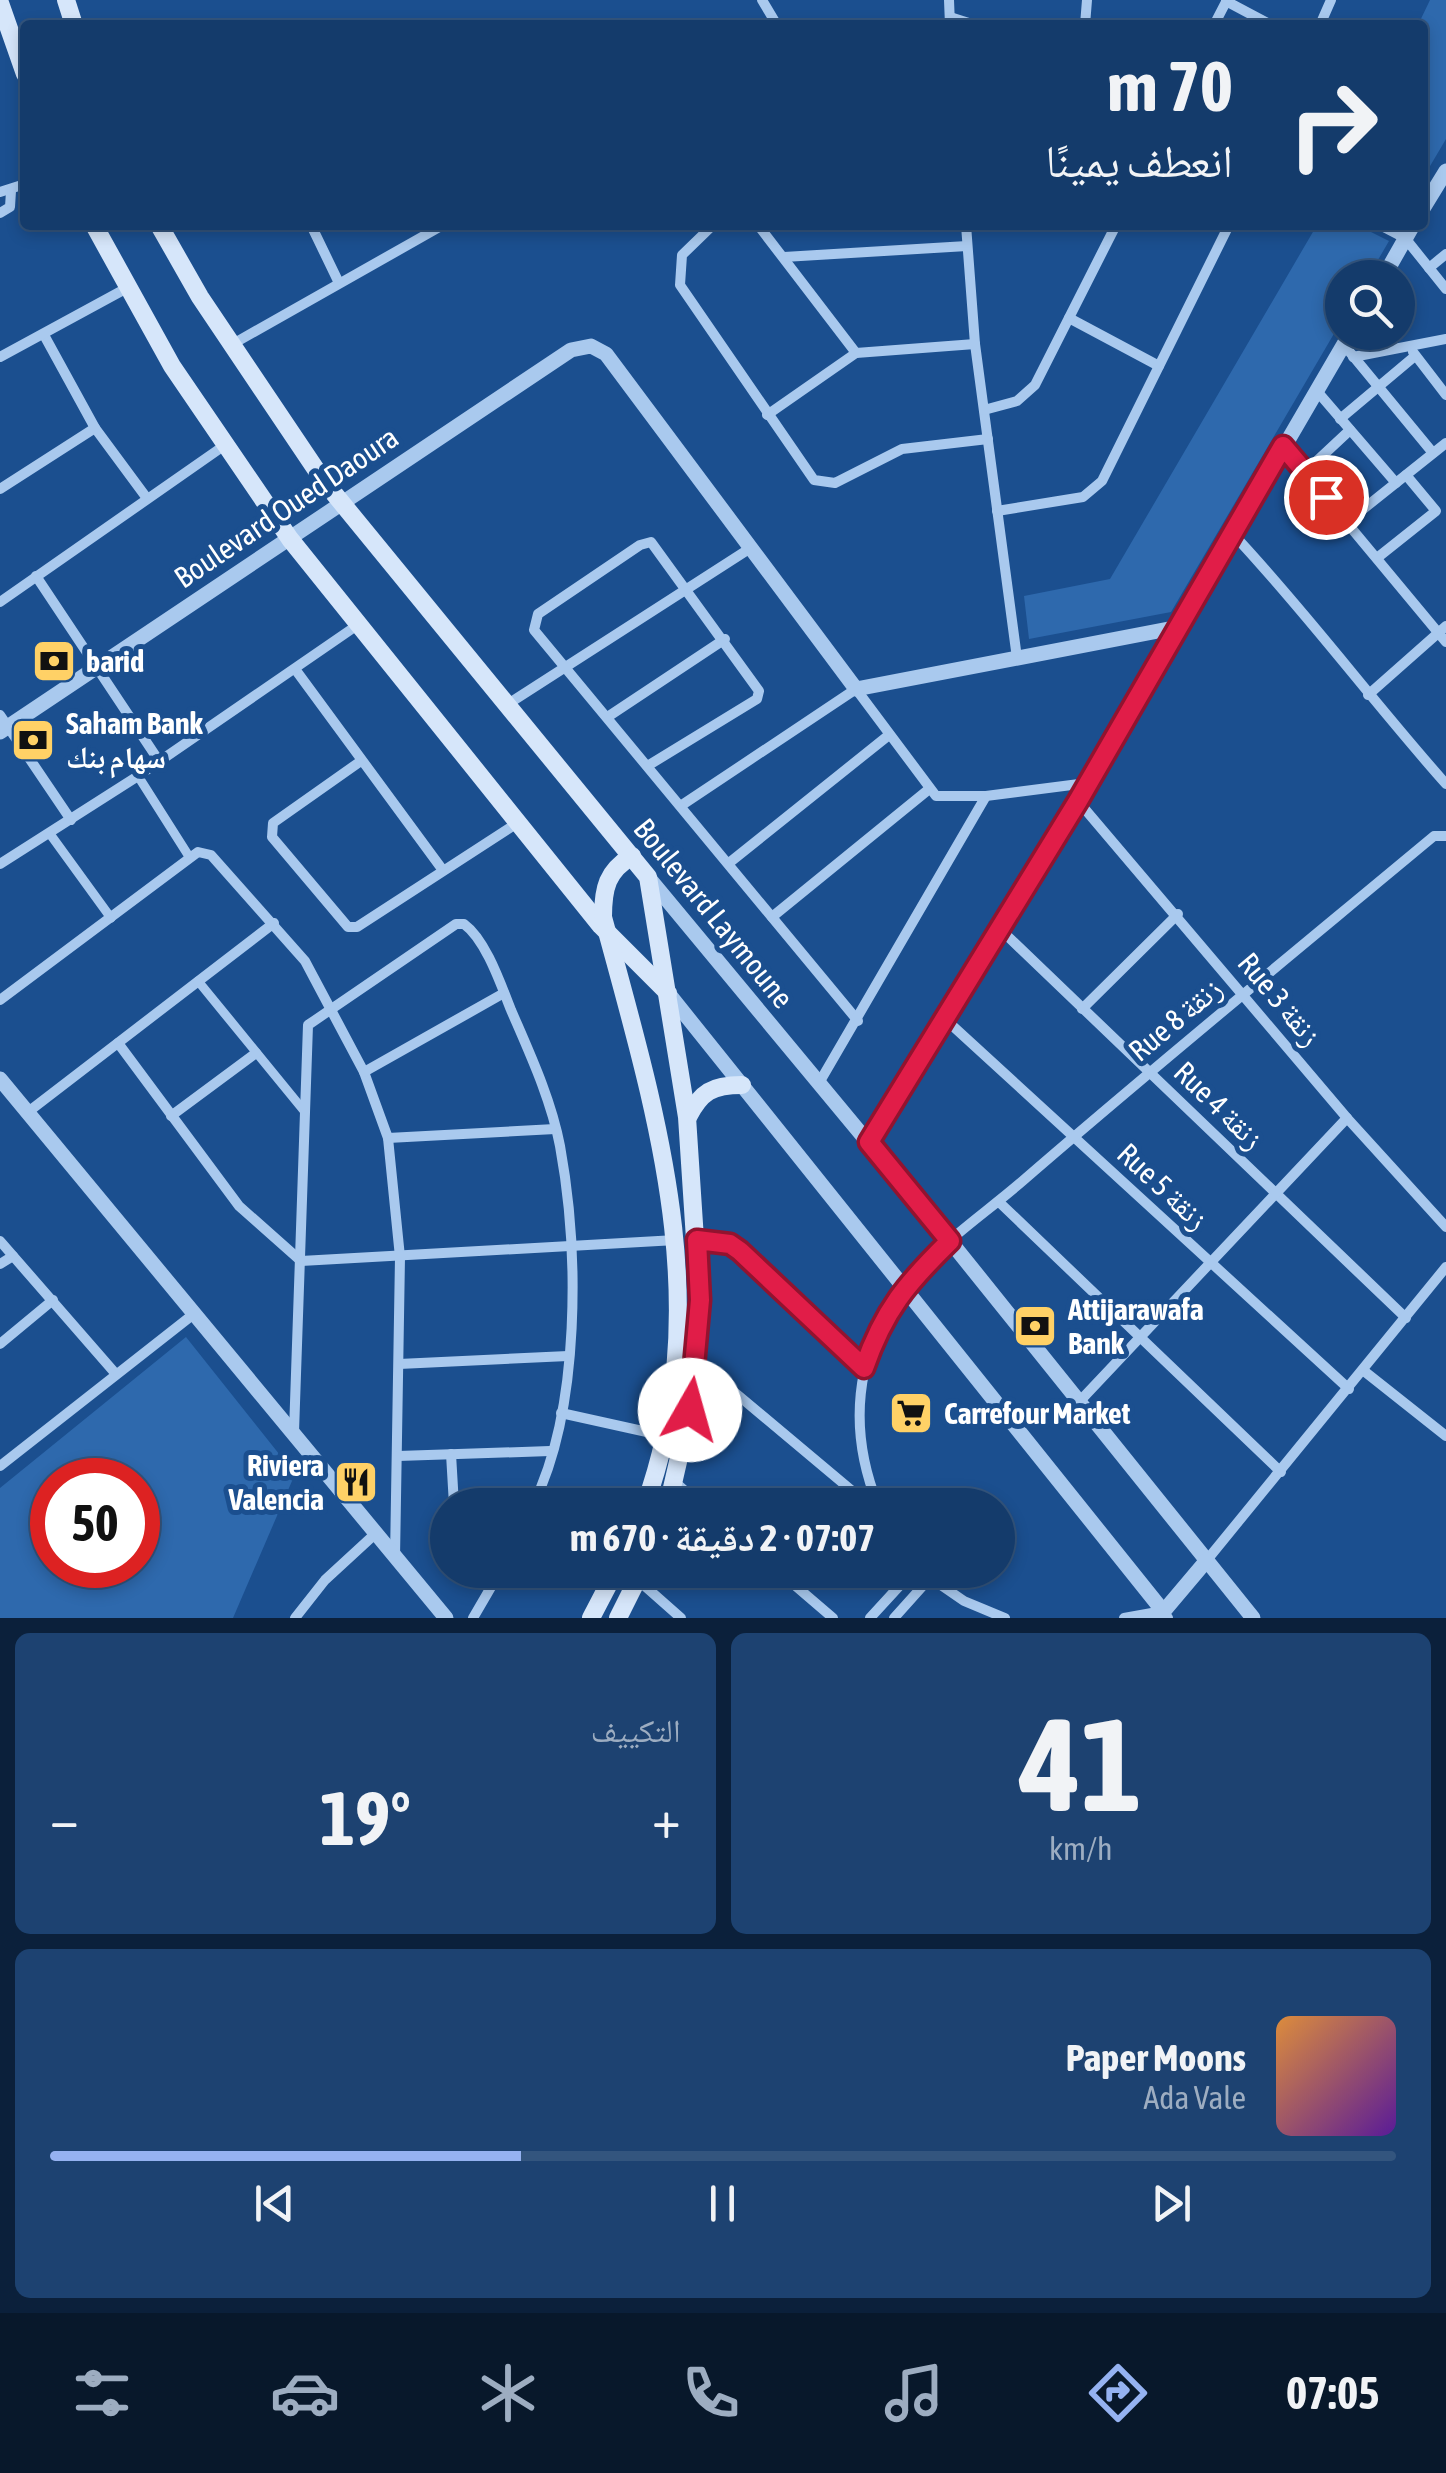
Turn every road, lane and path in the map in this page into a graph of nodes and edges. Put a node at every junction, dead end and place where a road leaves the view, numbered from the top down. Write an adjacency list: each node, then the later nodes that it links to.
1 (1226, 0): 3 (street)
2 (0, 3): 4 (main road)
3 (1262, 20)
4 (6, 40): 5 (main road)
5 (20, 65)
6 (1445, 176): 8 (street)
7 (5, 192): 9 (street)
8 (1428, 201)
9 (0, 213)
10 (97, 230): 26 (main road)
11 (161, 230): 32 (main road, Boulevard Laymoune)
12 (314, 230): 25 (street)
13 (435, 230): 25 (street)
14 (708, 230): 44 (street)
15 (762, 230): 22 (street)
16 (966, 230): 20 (street)
17 (1113, 230): 28 (street)
18 (1227, 230): 39 (street)
19 (1409, 231): 23 (street); 24 (street)
20 (968, 246): 22 (street); 31 (street)
21 (1446, 254): 24 (street)
22 (784, 257): 37 (street)
23 (1393, 260)
24 (1429, 268): 27 (street)
25 (340, 283): 32 (street)
26 (128, 288): 29 (street); 50 (main road)
27 (1446, 289)
28 (1069, 318): 39 (street); 43 (street)
29 (44, 335): 38 (street); 46 (street)
30 (1446, 338): 36 (street)
31 (975, 344): 37 (street); 43 (street)
32 (232, 346): 58 (main road, Boulevard Laymoune)
33 (1346, 350): 41 (street)
34 (1353, 350): 40 (street)
35 (1402, 350): 36 (street)
36 (1412, 351): 40 (street); 42 (street)
37 (856, 352): 44 (street)
38 (0, 357)
39 (1159, 366): 59 (street)
40 (1378, 387): 45 (street); 52 (street)
41 (1316, 390): 45 (street); 51 (street)
42 (1446, 395)
43 (984, 410): 48 (street)
44 (767, 415): 48 (street)
45 (1340, 419): 47 (street)
46 (95, 428): 56 (street); 57 (street)
47 (1350, 430): 53 (street); 55 (street)
48 (988, 439): 59 (street)
49 (1446, 443): 52 (street)
50 (225, 446): 57 (street); 63 (main road)
51 (1283, 446): 53 (street); 62 (street)
52 (1433, 454): 54 (street)
53 (1305, 472): 61 (street)
54 (1406, 475): 55 (street); 60 (street)
55 (1396, 483): 61 (street)
56 (0, 489)
57 (146, 497): 66 (street)
58 (340, 503): 63 (street, Boulevard Oued Daoura); 64 (street, Boulevard Oued Daoura); 79 (main road, Boulevard Laymoune)
59 (997, 511): 73 (street)
60 (1441, 512): 65 (street)
61 (1347, 522): 65 (street)
62 (1233, 534): 70 (street); 78 (street)
63 (290, 539): 69 (main road); 75 (street, Boulevard Oued Daoura)
64 (750, 548): 67 (street); 77 (street)
65 (1376, 558): 71 (street)
66 (36, 576): 68 (street); 75 (street)
67 (688, 588): 72 (street); 74 (street); 74 (street)
68 (0, 602)
69 (359, 624): 76 (street); 94 (main road)
70 (1180, 627): 73 (street); 87 (street)
71 (1443, 633): 78 (street)
72 (725, 639): 80 (street); 85 (street)
73 (1017, 658): 77 (street)
74 (567, 665): 79 (street); 80 (street)
75 (96, 668): 81 (street, Boulevard Oued Daoura); 84 (street)
76 (295, 669): 83 (street); 84 (street)
77 (856, 689): 82 (street); 92 (street)
78 (1368, 695): 88 (street)
79 (508, 704): 97 (main road, Boulevard Laymoune)
80 (609, 716): 85 (street)
81 (3, 724): 93 (street)
82 (889, 736): 89 (street); 99 (street)
83 (362, 761): 101 (street); 101 (street)
84 (159, 762): 86 (street)
85 (649, 764): 92 (street)
86 (138, 776): 93 (street); 98 (street)
87 (1087, 784): 90 (street); 91 (street)
88 (1446, 784)
89 (928, 790): 90 (street); 104 (street)
90 (986, 796): 117 (street)
91 (1078, 801): 103 (street, Rue 3 زنقة); 107 (street)
92 (682, 805): 99 (street)
93 (71, 820): 95 (street)
94 (518, 822): 101 (street); 108 (main road)
95 (50, 834): 100 (street); 105 (street)
96 (1440, 836): 112 (street, Rue 8 زنقة)
97 (632, 856): 102 (main road, Boulevard Laymoune); 108 (main road)
98 (190, 858): 105 (street); 106 (street)
99 (729, 863): 104 (street)
100 (0, 864)
101 (442, 869)
102 (648, 878): 111 (main road); 123 (street, Boulevard Laymoune)
103 (1178, 914): 112 (street, Rue 3 زنقة); 115 (street)
104 (772, 917): 117 (street)
105 (111, 918): 113 (street)
106 (274, 923): 109 (street); 114 (street)
107 (998, 928): 115 (street, Rue 4 زنقة); 116 (street)
108 (608, 934): 111 (main road); 137 (main road)
109 (198, 981): 118 (street); 119 (street)
110 (504, 992): 114 (street); 120 (street); 130 (street)
111 (668, 993): 124 (street); 128 (main road)
112 (1243, 994): 121 (street, Rue 8 زنقة); 129 (street, Rue 3 زنقة)
113 (0, 1000)
114 (333, 1007): 120 (street); 126 (street)
115 (1082, 1010): 121 (street, Rue 4 زنقة)
116 (944, 1018): 131 (street, Rue 5 زنقة); 133 (street)
117 (858, 1020): 123 (street)
118 (118, 1043): 125 (street); 127 (street)
119 (256, 1053): 126 (street); 127 (street)
120 (364, 1072): 132 (street)
121 (1150, 1073): 131 (street, Rue 8 زنقة); 134 (street, Rue 4 زنقة)
122 (0, 1078): 125 (street)
123 (819, 1083): 133 (street, Boulevard Laymoune)
124 (742, 1085): 128 (main road); 148 (street)
125 (28, 1112): 150 (street)
126 (304, 1112): 144 (street)
127 (171, 1116): 144 (street)
128 (688, 1118): 138 (main road)
129 (1347, 1118): 134 (street); 136 (street, Rue 3 زنقة)
130 (555, 1129): 132 (street); 141 (street)
131 (1074, 1137): 135 (street, Rue 8 زنقة); 146 (street, Rue 5 زنقة)
132 (388, 1138): 143 (street)
133 (869, 1142): 139 (street, Boulevard Laymoune)
134 (1276, 1196): 146 (street); 151 (street, Rue 4 زنقة)
135 (998, 1202): 139 (street, Rue 8 زنقة); 152 (street)
136 (1446, 1227)
137 (677, 1240): 141 (street); 164 (main road)
138 (697, 1240): 155 (main road); 157 (street)
139 (950, 1241): 148 (street, Rue 8 زنقة); 161 (street, Boulevard Laymoune)
140 (0, 1242): 142 (street)
141 (572, 1246): 143 (street); 154 (street)
142 (13, 1256): 145 (street); 149 (street)
143 (400, 1258): 144 (street); 156 (street)
144 (301, 1261): 163 (street)
145 (0, 1264)
146 (1211, 1265): 152 (street); 160 (street, Rue 5 زنقة)
147 (1446, 1268): 151 (street)
148 (902, 1288): 157 (street, Rue 8 زنقة); 191 (street)
149 (54, 1300): 153 (street); 159 (street)
150 (196, 1312): 159 (street); 163 (street)
151 (1406, 1318): 158 (street)
152 (1141, 1341): 161 (street); 170 (street)
153 (0, 1344)
154 (568, 1356): 156 (street); 162 (street)
155 (696, 1360): 171 (main road); 177 (street)
156 (399, 1364): 168 (street)
157 (864, 1368): 178 (street, Rue 8 زنقة)
158 (1364, 1371): 160 (street); 165 (street)
159 (115, 1372): 169 (street)
160 (1349, 1389): 170 (street)
161 (1080, 1402): 181 (street, Boulevard Laymoune)
162 (561, 1413): 164 (street); 166 (street)
163 (294, 1435): 179 (street)
164 (665, 1436): 174 (main road)
165 (1446, 1436)
166 (550, 1450): 167 (street); 173 (street)
167 (451, 1454): 168 (street); 172 (street)
168 (398, 1456): 180 (street)
169 (0, 1466)
170 (1281, 1472): 181 (street)
171 (676, 1484): 175 (main road); 176 (street)
172 (453, 1488)
173 (538, 1488)
174 (650, 1488)
175 (674, 1488)
176 (681, 1488)
177 (849, 1488)
178 (873, 1488)
179 (375, 1534): 180 (street); 190 (street)
180 (396, 1558): 193 (street)
181 (1207, 1560): 191 (street); 203 (street, Boulevard Laymoune)
182 (491, 1588): 194 (street)
183 (607, 1588): 195 (main road)
184 (633, 1588): 196 (main road)
185 (652, 1588): 197 (street)
186 (798, 1588): 198 (street)
187 (899, 1588): 199 (street)
188 (922, 1588): 200 (street)
189 (942, 1588): 201 (street)
190 (299, 1613): 192 (street)
191 (1163, 1616): 202 (street)
192 (312, 1618)
193 (446, 1618)
194 (472, 1618)
195 (591, 1618)
196 (618, 1618)
197 (681, 1618)
198 (833, 1618)
199 (870, 1618)
200 (894, 1618)
201 (1005, 1618)
202 (1124, 1618)
203 (1254, 1618)

